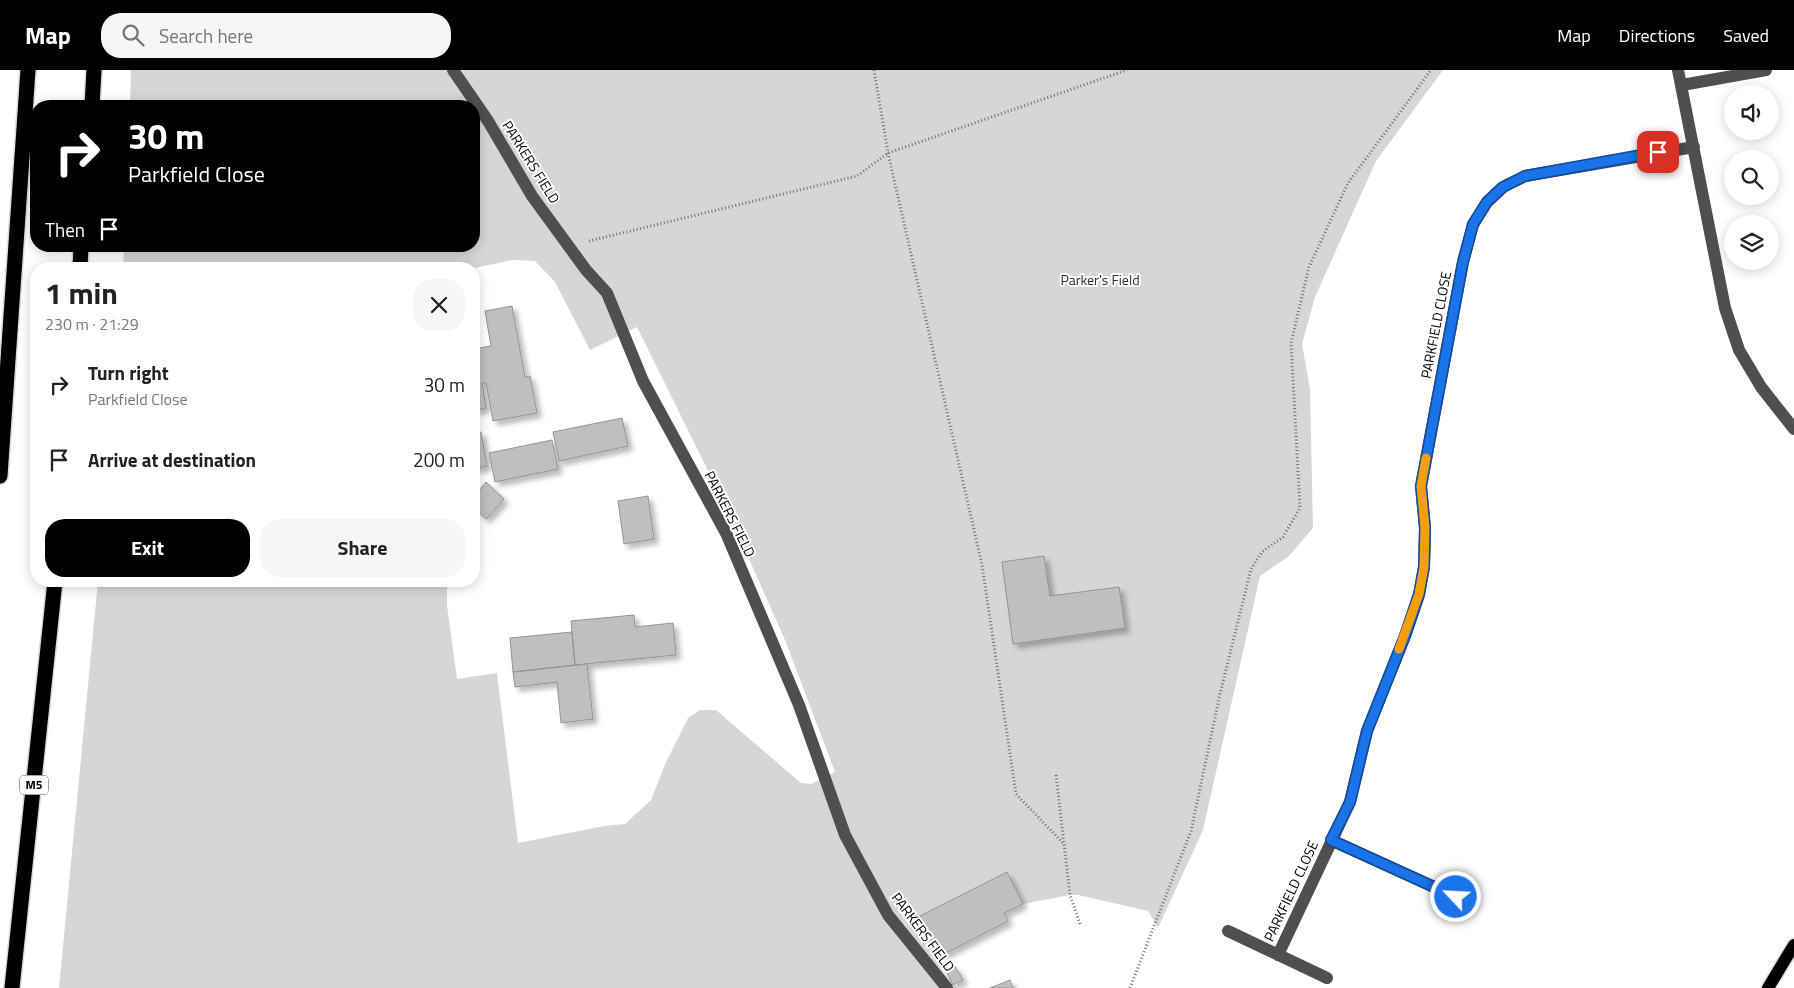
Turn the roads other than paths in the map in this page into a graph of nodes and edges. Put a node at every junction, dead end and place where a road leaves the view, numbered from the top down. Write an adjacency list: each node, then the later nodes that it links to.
1 (28, 70): 12 (highway)
2 (94, 70): 7 (highway)
3 (454, 70): 8 (street, PARKERS FIELD)
4 (1678, 70): 6 (street)
5 (1766, 70): 6 (street)
6 (1682, 85): 10 (street)
7 (92, 100)
8 (474, 100)
9 (480, 110): 21 (street, PARKERS FIELD)
10 (1694, 147): 11 (street); 14 (street, PARKFIELD CLOSE)
11 (1794, 429)
12 (0, 476)
13 (54, 587): 20 (highway, M5)
14 (1331, 840): 15 (street, PARKFIELD CLOSE); 18 (street, PARKFIELD CLOSE)
15 (1456, 897)
16 (1228, 931): 18 (street, PARKFIELD CLOSE)
17 (1794, 945): 22 (main road)
18 (1278, 955): 19 (street, PARKFIELD CLOSE)
19 (1327, 978)
20 (12, 988)
21 (947, 988)
22 (1768, 988)

